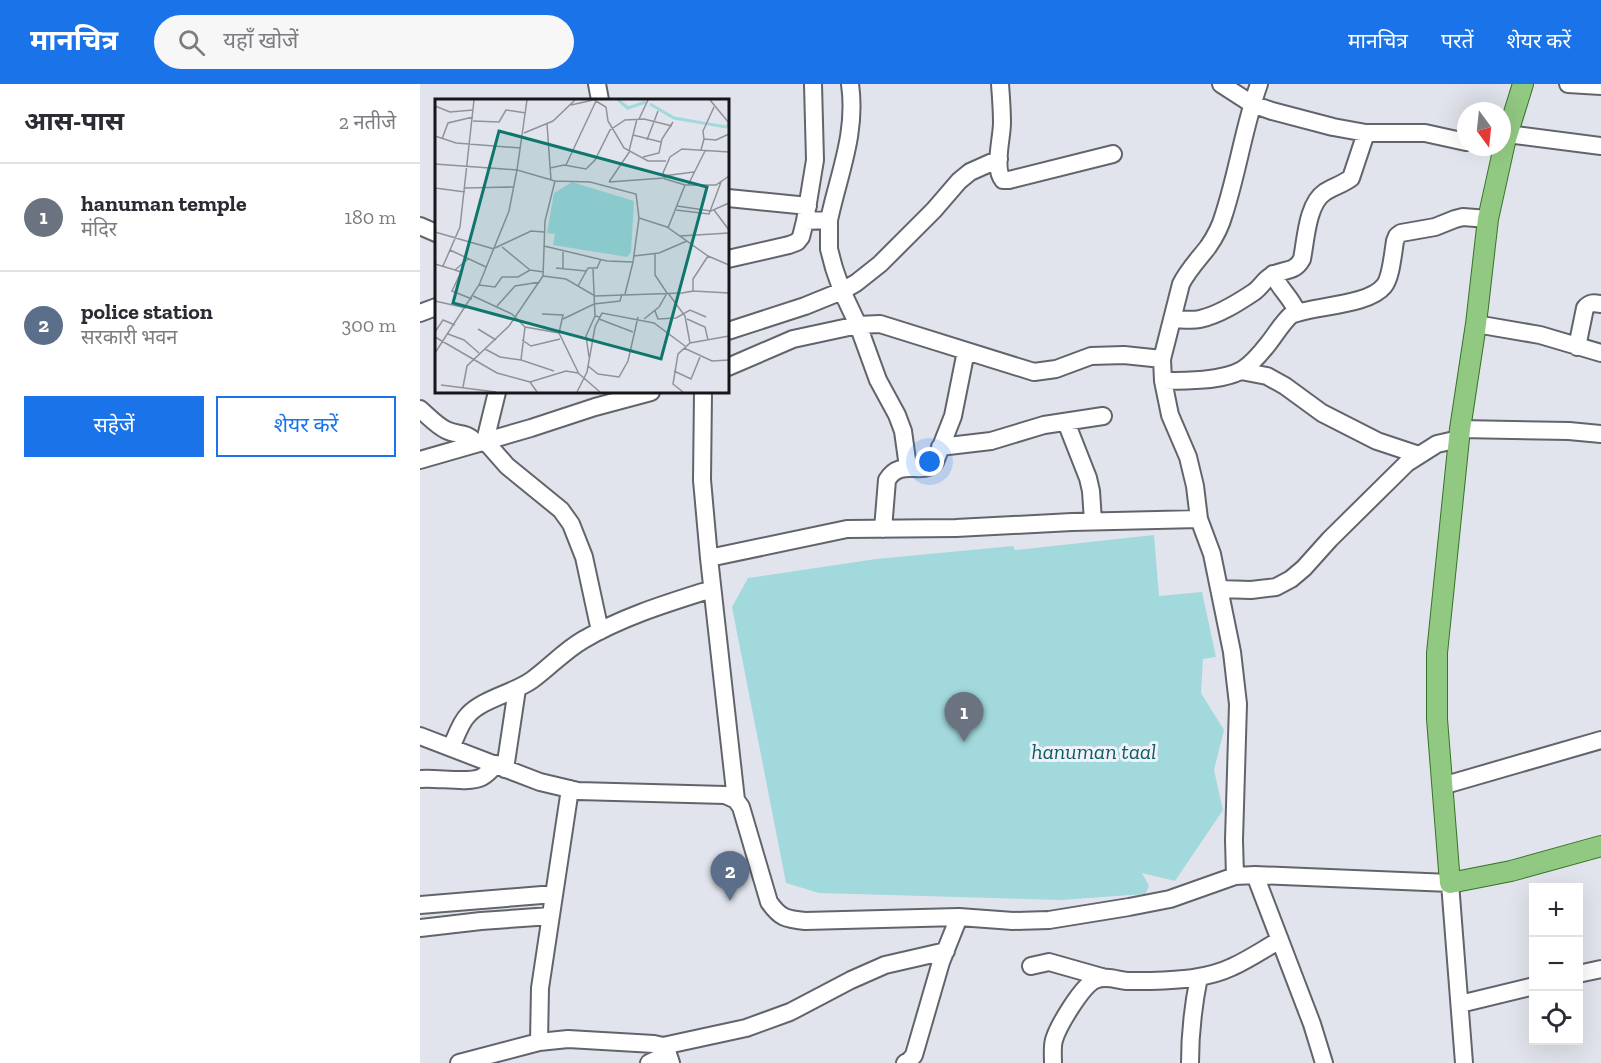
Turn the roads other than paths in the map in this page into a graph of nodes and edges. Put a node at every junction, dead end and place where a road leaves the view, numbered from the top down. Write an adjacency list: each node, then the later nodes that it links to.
1 (597, 84): 10 (street)
2 (813, 84): 21 (street)
3 (850, 84): 23 (street)
4 (999, 84): 19 (street)
5 (1221, 84): 11 (street)
6 (1259, 84): 11 (street)
7 (1523, 84): 12 (main road)
8 (1568, 84): 9 (street)
9 (1601, 86)
10 (600, 99)
11 (1252, 104): 13 (street); 33 (street)
12 (1511, 115)
13 (1365, 133): 14 (street); 27 (street)
14 (1457, 140)
15 (1511, 144): 16 (street)
16 (1601, 146)
17 (1113, 154): 19 (street)
18 (1498, 156): 22 (main road)
19 (999, 159): 28 (street)
20 (729, 198): 21 (street)
21 (807, 214): 23 (street); 26 (street)
22 (1488, 219): 31 (street); 34 (main road)
23 (829, 220): 28 (street)
24 (420, 225): 25 (street)
25 (435, 232)
26 (729, 259)
27 (1274, 274): 31 (street); 33 (street)
28 (842, 291): 35 (street); 36 (street)
29 (1601, 304): 37 (street)
30 (435, 307): 32 (street)
31 (1297, 312): 42 (street)
32 (420, 313)
33 (1172, 319): 40 (street)
34 (1476, 324): 37 (street); 50 (main road)
35 (858, 325): 38 (street); 41 (street); 56 (street)
36 (729, 331)
37 (1577, 347): 39 (street)
38 (966, 351): 40 (street); 53 (street)
39 (1601, 353)
40 (1162, 359): 43 (street)
41 (729, 368)
42 (1241, 371): 43 (street); 54 (street)
43 (1163, 381): 57 (street)
44 (497, 393): 52 (street)
45 (647, 393): 52 (street)
46 (703, 393): 60 (street)
47 (420, 409): 52 (street)
48 (1103, 416): 49 (street)
49 (1066, 422): 53 (street); 58 (street)
50 (1459, 434): 51 (street); 54 (street); 70 (main road)
51 (1601, 434)
52 (480, 442): 55 (street); 63 (street)
53 (940, 447): 56 (street)
54 (1419, 455): 62 (street)
55 (420, 460)
56 (908, 467): 59 (street)
57 (1199, 519): 58 (street); 62 (street)
58 (1093, 521): 59 (street)
59 (883, 529): 60 (street)
60 (709, 558): 61 (street)
61 (712, 589): 63 (street); 72 (street)
62 (1219, 589): 75 (street)
63 (600, 631): 64 (street)
64 (517, 689): 67 (street); 68 (street)
65 (420, 736): 67 (street)
66 (1601, 740): 70 (street)
67 (451, 748): 68 (street)
68 (502, 767): 69 (street); 71 (street)
69 (420, 779)
70 (1442, 786): 76 (main road)
71 (570, 789): 72 (street); 77 (street)
72 (736, 800): 80 (street)
73 (1601, 846): 76 (main road)
74 (1255, 875): 75 (street); 76 (street); 82 (street)
75 (1234, 876): 80 (street)
76 (1450, 883): 90 (street)
77 (554, 894): 78 (street); 79 (street)
78 (420, 905)
79 (550, 916): 81 (street); 91 (street)
80 (958, 917): 83 (street)
81 (420, 928)
82 (1280, 940): 88 (street); 99 (street)
83 (946, 951): 92 (street); 96 (street)
84 (1031, 966): 87 (street)
85 (1601, 969): 86 (street)
86 (1583, 973)
87 (1102, 977): 88 (street); 97 (street)
88 (1199, 977): 98 (street)
89 (1529, 987): 90 (street)
90 (1460, 1004): 100 (street)
91 (532, 1044): 92 (street); 93 (street); 94 (street)
92 (668, 1054): 95 (street)
93 (459, 1063)
94 (525, 1063)
95 (649, 1063)
96 (905, 1063)
97 (1053, 1063)
98 (1190, 1063)
99 (1324, 1063)
100 (1464, 1063)

